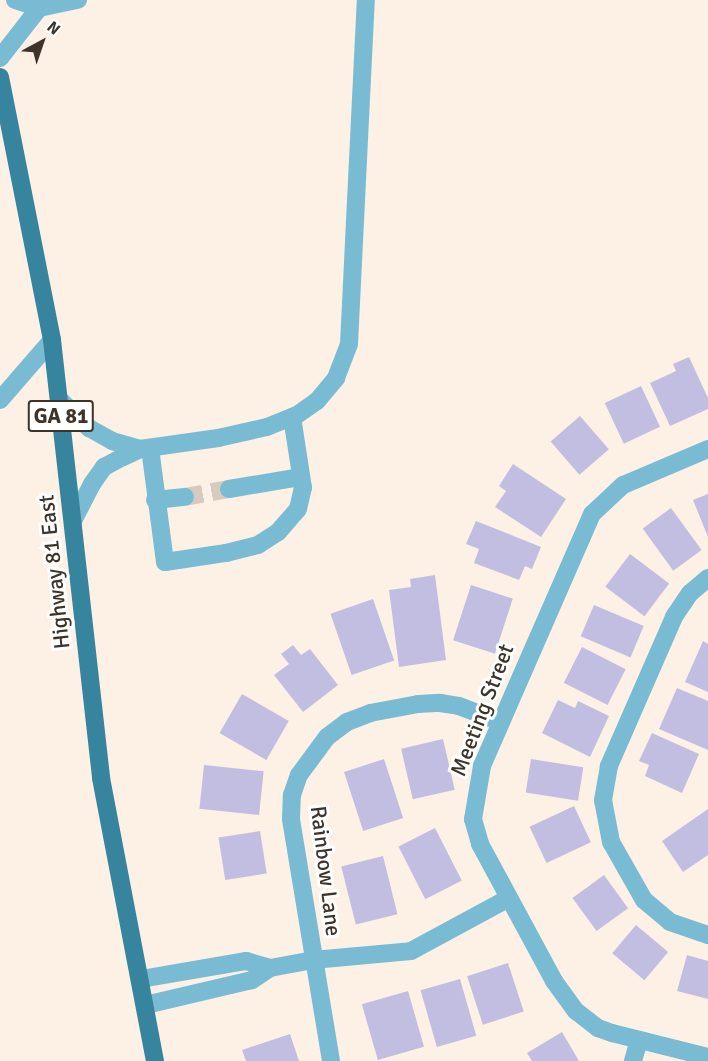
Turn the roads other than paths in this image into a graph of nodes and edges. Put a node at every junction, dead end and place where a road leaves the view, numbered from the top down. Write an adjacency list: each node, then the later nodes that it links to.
1 (15, 0): 4 (street)
2 (78, 0): 4 (street)
3 (366, 0): 10 (street)
4 (39, 8): 5 (street)
5 (0, 58)
6 (0, 77): 7 (main road, Highway 81 East / GA 81)
7 (52, 340): 8 (main road, Highway 81 East / GA 81); 9 (street)
8 (59, 399): 11 (street); 17 (main road, Highway 81 East / GA 81)
9 (0, 400)
10 (292, 417): 11 (street); 13 (street)
11 (145, 448): 16 (street); 17 (street)
12 (708, 449): 19 (street, Meeting Street)
13 (301, 477): 14 (street); 16 (street)
14 (229, 489)
15 (185, 497): 16 (street)
16 (155, 500)
17 (73, 521): 24 (main road, Highway 81 East / GA 81)
18 (708, 578): 21 (street)
19 (501, 722): 20 (street, Meeting Street); 22 (street, Rainbow Lane)
20 (509, 898): 22 (street); 26 (street, Meeting Street)
21 (708, 935)
22 (313, 960): 23 (street); 29 (street, Rainbow Lane)
23 (270, 968): 24 (street); 25 (street)
24 (141, 979): 25 (main road, Highway 81 East / GA 81)
25 (145, 1005): 28 (main road, Highway 81 East / GA 81)
26 (639, 1040): 27 (street, Meeting Street); 30 (street)
27 (708, 1056)
28 (155, 1061)
29 (331, 1061)
30 (633, 1061)

